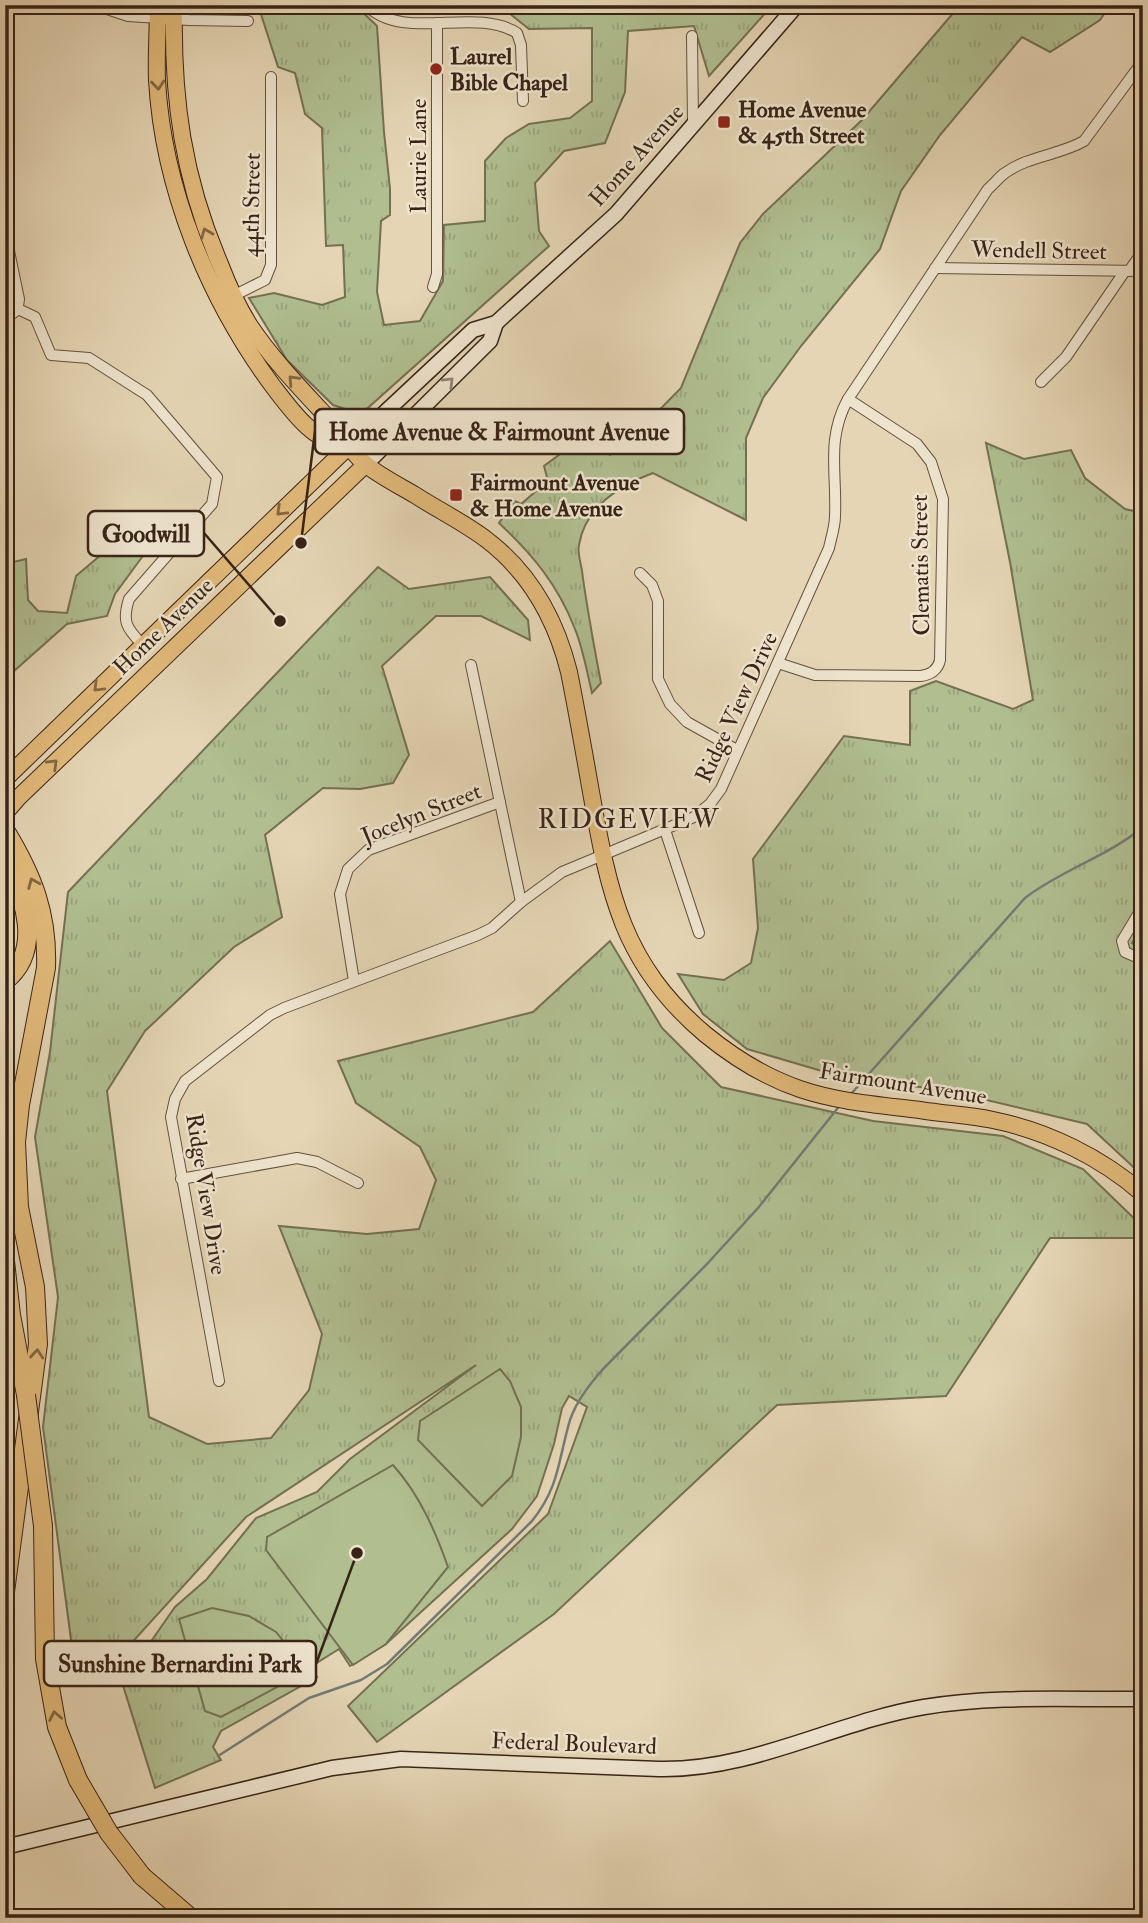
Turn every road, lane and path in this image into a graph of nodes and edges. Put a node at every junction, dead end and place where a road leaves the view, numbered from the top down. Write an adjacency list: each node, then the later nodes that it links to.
1 (95, 5): 4 (street)
2 (366, 5): 6 (street)
3 (797, 5): 11 (main road, Home Avenue)
4 (166, 11): 5 (street); 18 (main road, Fairmount Avenue)
5 (248, 21)
6 (437, 23): 10 (street); 17 (street, Laurie Lane)
7 (692, 36): 11 (street)
8 (1143, 61): 14 (street, Ridge View Drive)
9 (271, 77): 18 (street, 44th Street)
10 (523, 101)
11 (693, 125): 20 (main road, Home Avenue)
12 (5, 232): 19 (street)
13 (1143, 251): 15 (street)
14 (935, 268): 15 (street, Wendell Street); 22 (street, Ridge View Drive)
15 (1127, 271): 16 (street, Wendell Street); 21 (street)
16 (1143, 271)
17 (433, 287)
18 (227, 300): 23 (main road, Fairmount Avenue)
19 (13, 313): 26 (street)
20 (496, 323): 23 (main road, Home Avenue); 24 (main road, Home Avenue, one-way to 20)
21 (1041, 382)
22 (848, 399): 27 (street, Ridge View Drive); 27 (street, Clematis Street)
23 (348, 447): 24 (main road, Fairmount Avenue); 26 (main road, Home Avenue, one-way to 26)
24 (366, 464): 32 (main road, Home Avenue, one-way to 24); 35 (main road, Fairmount Avenue)
25 (640, 573): 29 (street)
26 (142, 644): 30 (main road, Home Avenue, one-way to 30)
27 (778, 663): 29 (street, Ridge View Drive)
28 (471, 664): 31 (street)
29 (737, 750): 33 (street, Ridge View Drive)
30 (5, 779)
31 (500, 802): 37 (street); 42 (street, Jocelyn Street)
32 (5, 813)
33 (664, 830): 35 (street, Ridge View Drive); 39 (street)
34 (5, 831): 43 (highway, one-way to 34)
35 (602, 855): 37 (street, Ridge View Drive); 47 (main road, Fairmount Avenue)
36 (6, 864): 41 (highway)
37 (521, 902): 42 (street, Ridge View Drive)
38 (1143, 906): 40 (street)
39 (699, 933)
40 (1143, 960)
41 (5, 981)
42 (354, 981): 45 (street, Ridge View Drive)
43 (41, 993): 44 (highway); 52 (highway, one-way to 43)
44 (5, 1130)
45 (181, 1179): 46 (street); 51 (street, Ridge View Drive)
46 (358, 1184)
47 (1143, 1194)
48 (5, 1261): 50 (highway)
49 (5, 1294): 50 (highway)
50 (11, 1315): 55 (highway, one-way to 50, bridge)
51 (219, 1381)
52 (5, 1592)
53 (1143, 1699): 54 (main road, Federal Boulevard)
54 (5, 1847)
55 (191, 1918)

